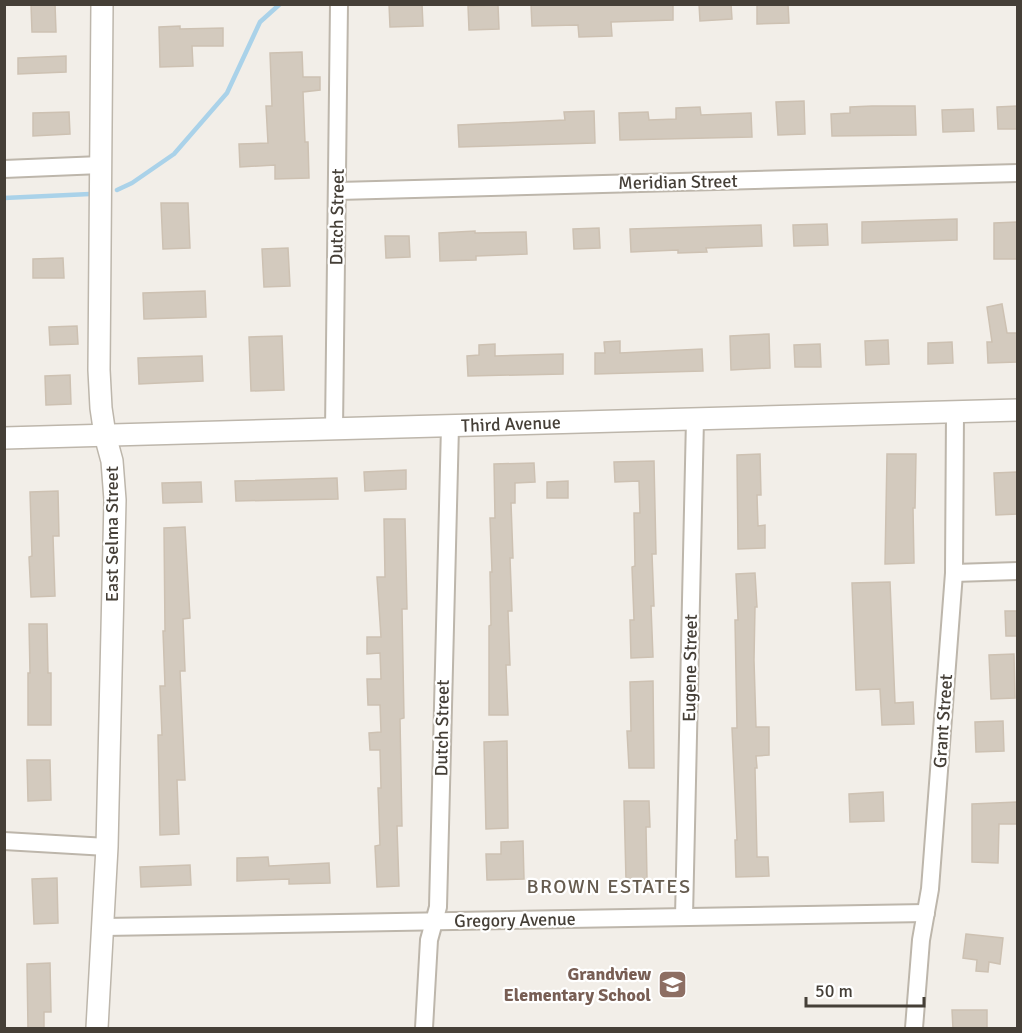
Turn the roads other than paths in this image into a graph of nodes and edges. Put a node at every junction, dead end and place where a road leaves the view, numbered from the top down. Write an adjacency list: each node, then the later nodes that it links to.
1 (102, 4): 3 (street, East Selma Street)
2 (339, 4): 6 (street, Dutch Street)
3 (101, 165): 4 (street); 12 (street, East Selma Street)
4 (4, 169)
5 (1017, 173): 6 (street, Meridian Street)
6 (338, 191): 11 (street, Dutch Street)
7 (1017, 410): 8 (street, Third Avenue)
8 (955, 412): 9 (street, Third Avenue); 15 (street, Grant Street)
9 (696, 419): 10 (street, Third Avenue); 19 (street, Eugene Street)
10 (450, 426): 11 (street, Third Avenue); 20 (street, Dutch Street)
11 (334, 430): 12 (street, Third Avenue)
12 (105, 435): 13 (street, Third Avenue); 17 (street, East Selma Street)
13 (4, 438)
14 (1017, 571): 15 (street)
15 (954, 573): 18 (street, Grant Street)
16 (4, 841): 17 (street)
17 (107, 847): 21 (street, East Selma Street)
18 (926, 913): 19 (street, Gregory Avenue); 24 (street, Grant Street)
19 (684, 916): 20 (street, Gregory Avenue)
20 (434, 922): 21 (street, Gregory Avenue); 23 (street, Dutch Street)
21 (104, 927): 22 (street, East Selma Street)
22 (98, 1029)
23 (424, 1029)
24 (914, 1029)

